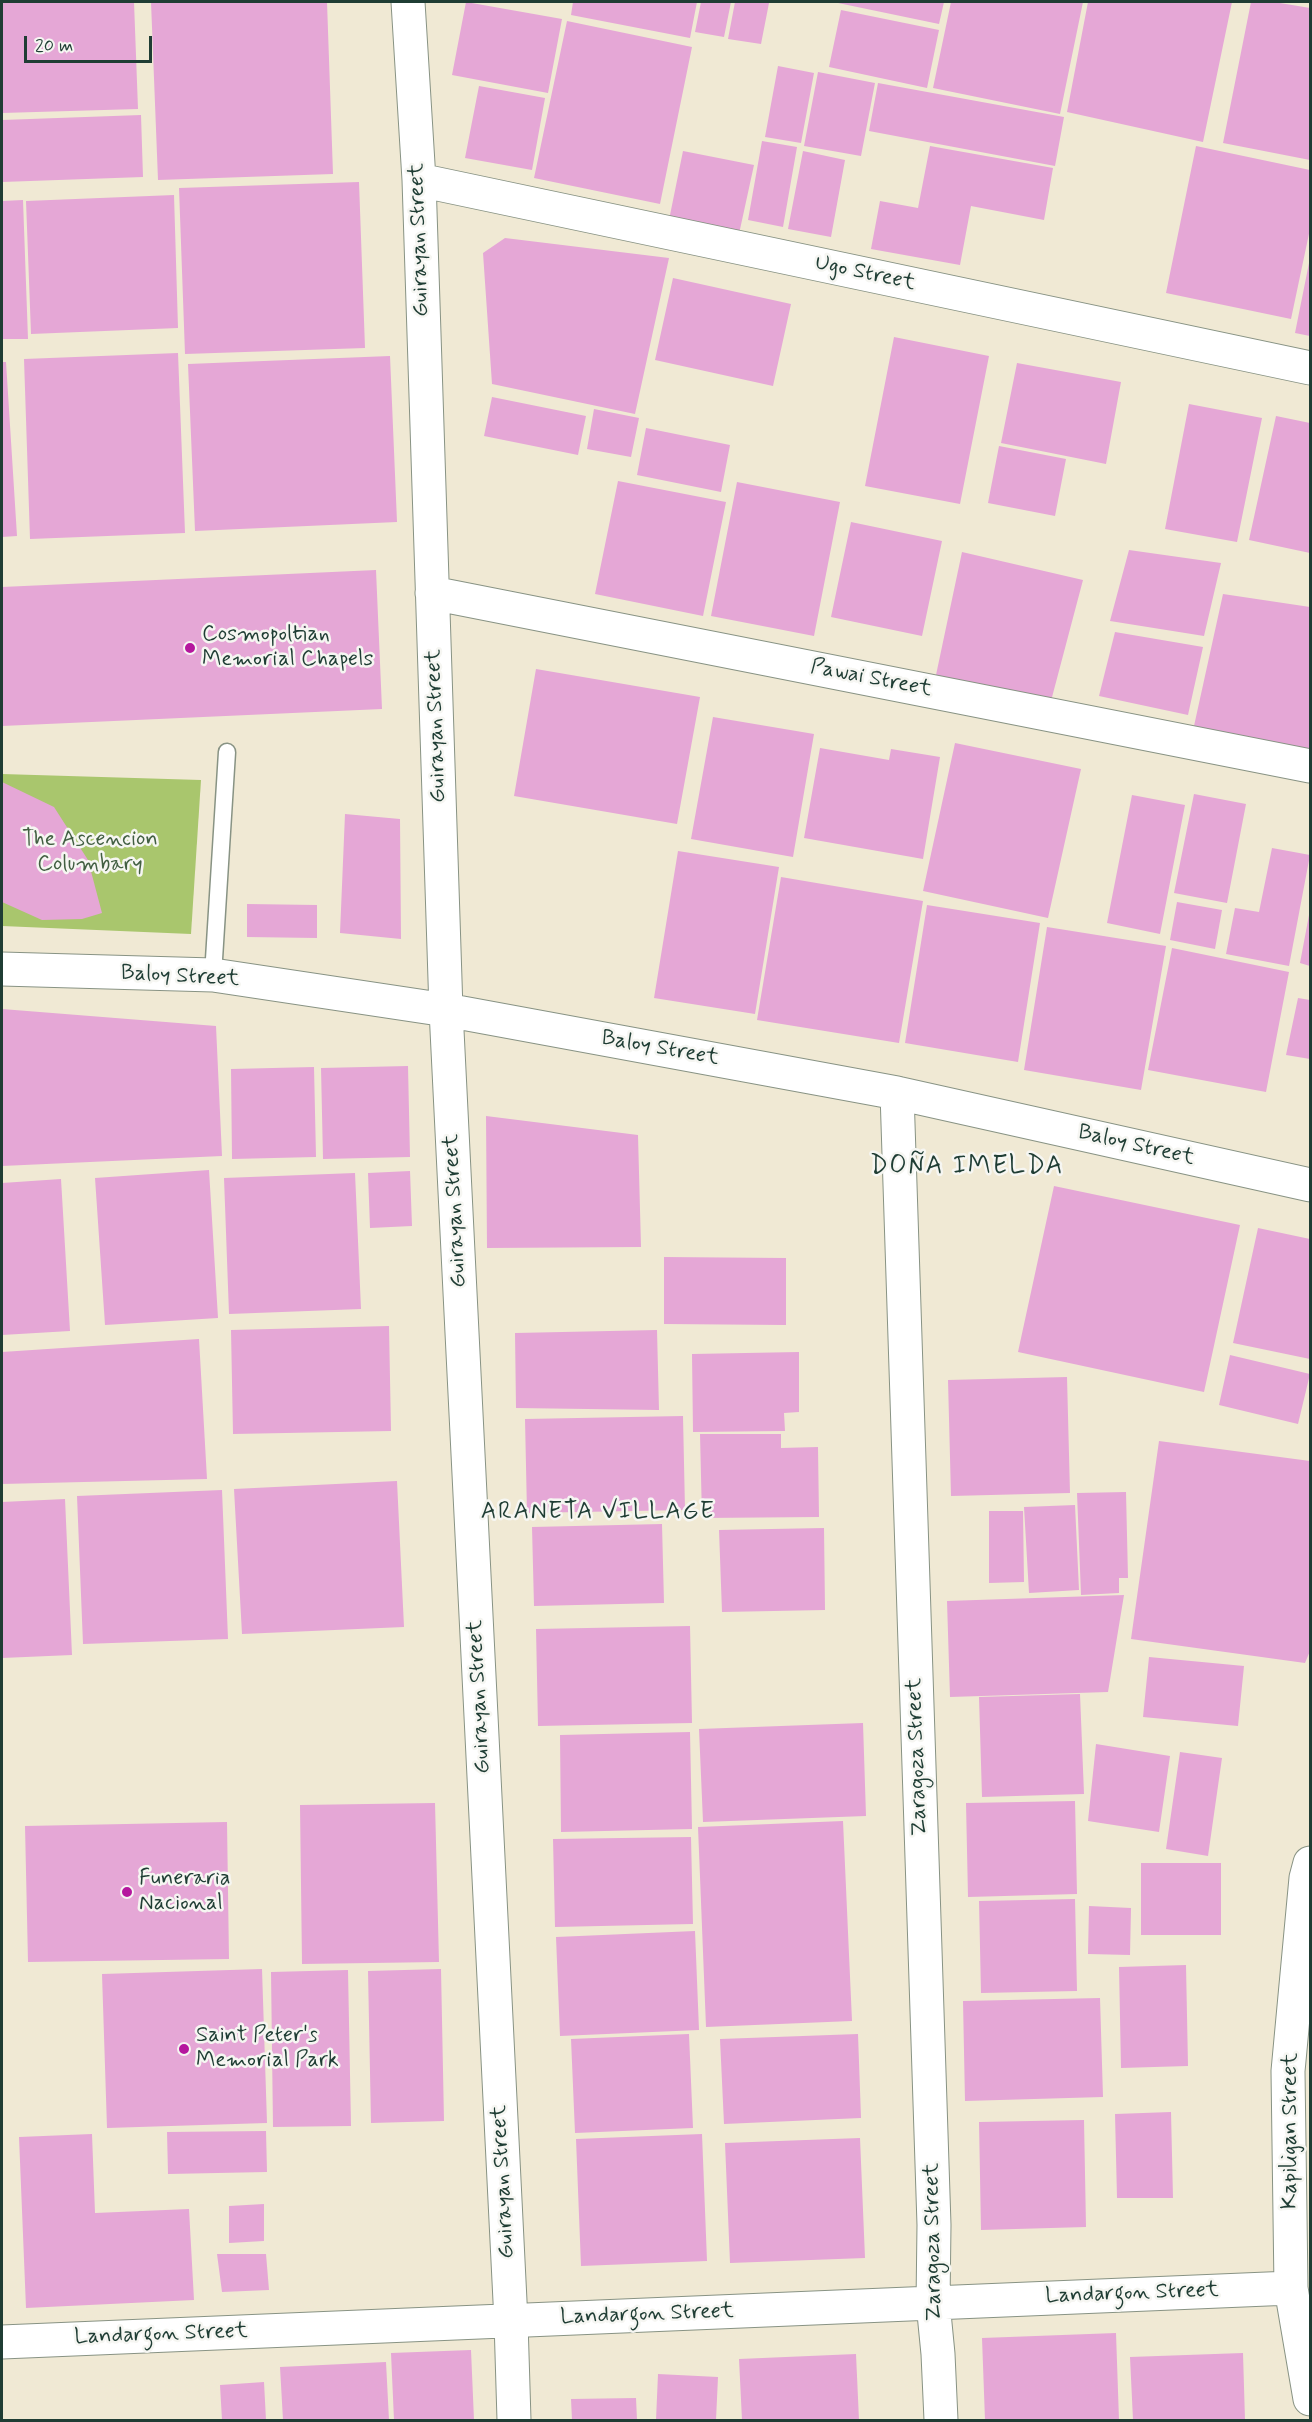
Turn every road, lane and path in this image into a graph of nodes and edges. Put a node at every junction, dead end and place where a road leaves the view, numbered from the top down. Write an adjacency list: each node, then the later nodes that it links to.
1 (408, 2): 2 (street, Guirayan Street)
2 (419, 180): 3 (street, Ugo Street); 4 (street, Guirayan Street)
3 (1311, 368)
4 (432, 593): 6 (street, Pawai Street); 9 (street, Guirayan Street)
5 (227, 752): 8 (lane)
6 (1311, 766)
7 (2, 969): 8 (street, Baloy Street)
8 (213, 975): 9 (street, Baloy Street)
9 (446, 1010): 10 (street, Baloy Street); 15 (street, Guirayan Street)
10 (897, 1093): 11 (street, Baloy Street); 14 (street, Zaragoza Street)
11 (1311, 1185)
12 (1311, 1863): 13 (street, Kapiligan Street)
13 (1292, 2288): 14 (street, Landargon Street); 17 (street, Kapiligan Street)
14 (933, 2303): 15 (street, Landargon Street); 19 (street, Zaragoza Street)
15 (511, 2321): 16 (street, Landargon Street); 18 (street, Guirayan Street)
16 (2, 2342)
17 (1311, 2398)
18 (514, 2421)
19 (941, 2421)

